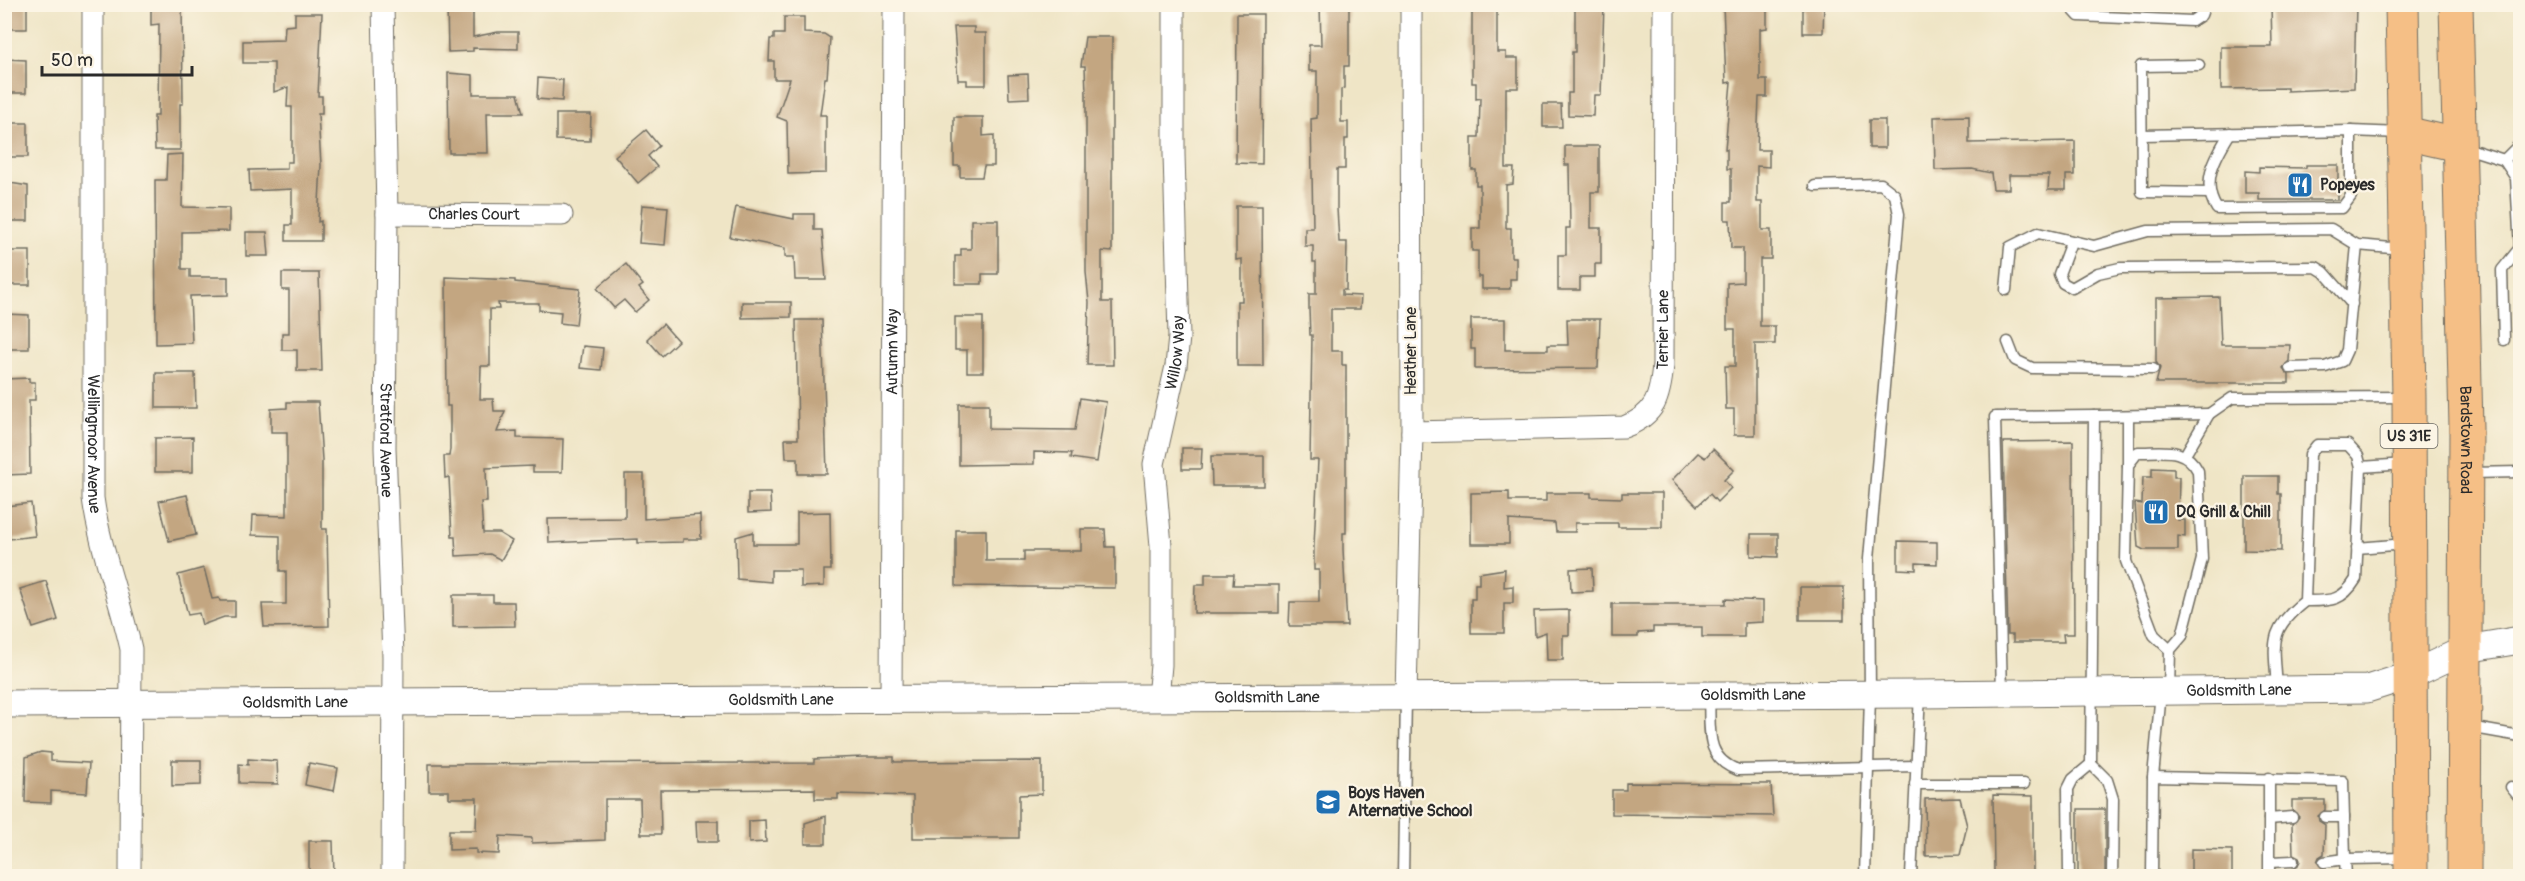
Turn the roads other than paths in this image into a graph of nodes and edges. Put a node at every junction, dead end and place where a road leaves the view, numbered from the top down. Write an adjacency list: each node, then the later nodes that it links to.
1 (93, 4): 64 (street, Wellingmoor Avenue)
2 (383, 4): 22 (street, Stratford Avenue)
3 (894, 4): 61 (street, Autumn Way)
4 (1174, 4): 60 (street, Willow Way)
5 (1411, 4): 38 (street, Heather Lane)
6 (1664, 4): 38 (street, Terrier Lane)
7 (2068, 4): 8 (lane)
8 (2205, 4)
9 (2402, 4): 14 (main road, US 31E)
10 (2456, 4): 17 (main road, Bardstown Road)
11 (2199, 65): 15 (lane)
12 (2351, 131): 13 (lane); 14 (lane); 20 (lane)
13 (2230, 133): 15 (lane); 20 (lane)
14 (2405, 134): 17 (main road); 26 (main road, US 31E)
15 (2142, 135): 20 (lane)
16 (2520, 144): 18 (lane)
17 (2458, 145): 18 (lane); 44 (main road, Bardstown Road)
18 (2504, 160): 21 (lane)
19 (1815, 186): 58 (lane)
20 (2210, 194)
21 (2519, 208): 27 (lane)
22 (387, 214): 23 (street, Charles Court); 62 (street, Stratford Avenue)
23 (562, 215)
24 (2071, 242): 25 (lane); 28 (lane); 29 (lane)
25 (2357, 246): 26 (lane); 29 (lane)
26 (2406, 249): 34 (main road, US 31E)
27 (2520, 249): 30 (lane)
28 (2006, 290)
29 (2352, 304): 32 (lane)
30 (2504, 340)
31 (2008, 342): 33 (lane)
32 (2290, 368)
33 (2153, 369)
34 (2409, 397): 35 (lane); 40 (main road, US 31E)
35 (2209, 414): 37 (lane); 39 (lane)
36 (2094, 416): 37 (lane); 53 (lane); 56 (lane)
37 (2128, 416): 41 (lane)
38 (1412, 432): 59 (street, Heather Lane)
39 (2185, 455): 41 (lane); 50 (lane)
40 (2409, 464): 42 (lane); 45 (main road, US 31E)
41 (2128, 465): 50 (lane)
42 (2361, 467): 46 (lane); 47 (lane)
43 (2520, 472): 44 (lane)
44 (2466, 473): 49 (main road, Bardstown Road)
45 (2410, 544): 46 (lane); 51 (main road, US 31E)
46 (2357, 548): 47 (lane)
47 (2305, 601): 52 (lane)
48 (2520, 640): 49 (street, Goldsmith Lane)
49 (2466, 649): 51 (street, Goldsmith Lane); 65 (main road, Bardstown Road)
50 (2170, 650): 54 (lane)
51 (2411, 675): 52 (street, Goldsmith Lane); 84 (main road, US 31E)
52 (2277, 690): 54 (street, Goldsmith Lane)
53 (2092, 692): 54 (street, Goldsmith Lane); 56 (street, Goldsmith Lane); 67 (lane)
54 (2165, 692): 70 (lane)
55 (1920, 694): 56 (street, Goldsmith Lane); 58 (street, Goldsmith Lane); 69 (lane)
56 (2002, 694)
57 (1709, 695): 58 (street, Goldsmith Lane); 59 (street, Goldsmith Lane); 68 (lane)
58 (1870, 695): 68 (lane)
59 (1406, 697): 60 (street, Goldsmith Lane); 87 (lane)
60 (1158, 698): 61 (street, Goldsmith Lane)
61 (891, 700): 62 (street, Goldsmith Lane)
62 (392, 702): 64 (street, Goldsmith Lane); 86 (street, Stratford Avenue)
63 (4, 704): 64 (street, Goldsmith Lane)
64 (132, 704): 85 (street, Wellingmoor Avenue)
65 (2466, 727): 66 (lane); 95 (main road, Bardstown Road)
66 (2519, 736)
67 (2091, 764): 90 (lane); 91 (lane)
68 (1868, 766): 69 (lane); 88 (lane)
69 (1916, 766): 72 (lane)
70 (2153, 777): 71 (lane); 92 (lane)
71 (2269, 778): 78 (lane); 79 (lane)
72 (1915, 784): 73 (lane); 89 (lane)
73 (2024, 784)
74 (2511, 787): 75 (lane)
75 (2520, 798)
76 (2292, 817): 79 (lane)
77 (2325, 817): 78 (lane)
78 (2344, 817): 80 (lane)
79 (2269, 819): 82 (lane)
80 (2346, 860): 83 (lane); 84 (lane); 94 (lane)
81 (2293, 861): 82 (lane)
82 (2270, 862): 93 (lane)
83 (2324, 862)
84 (2411, 867)
85 (130, 876)
86 (392, 876)
87 (1403, 876)
88 (1865, 876)
89 (1911, 876)
90 (2069, 876)
91 (2112, 876)
92 (2152, 876)
93 (2269, 876)
94 (2346, 876)
95 (2464, 876)

